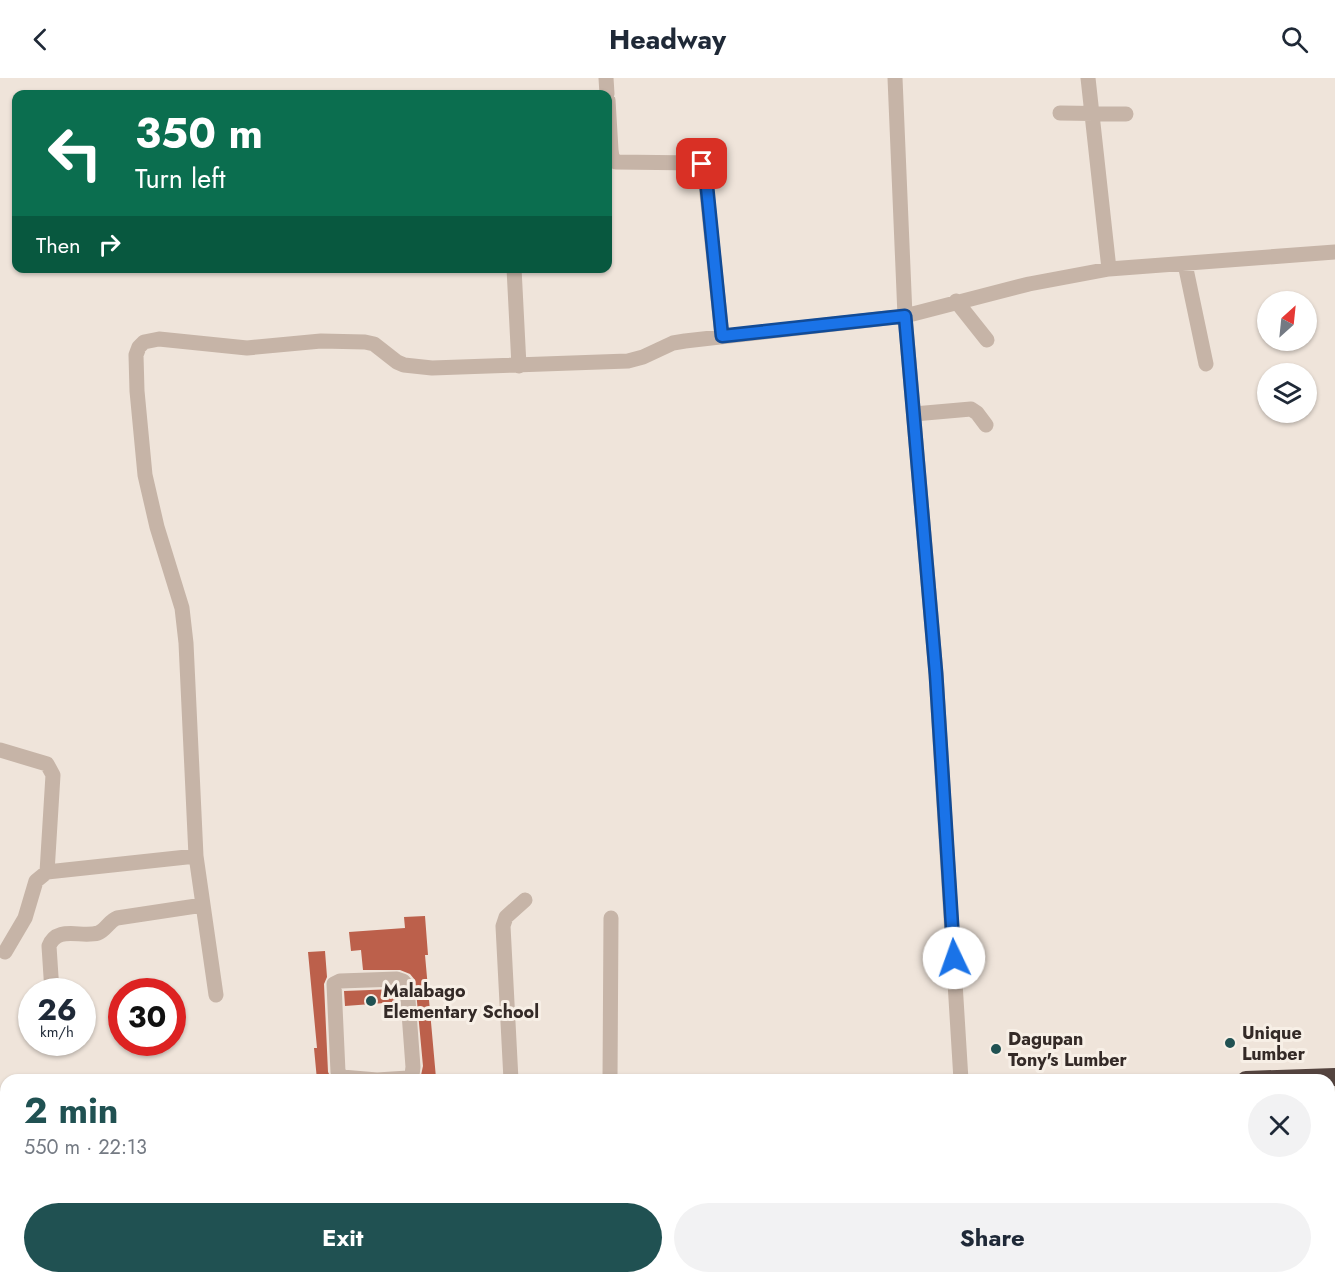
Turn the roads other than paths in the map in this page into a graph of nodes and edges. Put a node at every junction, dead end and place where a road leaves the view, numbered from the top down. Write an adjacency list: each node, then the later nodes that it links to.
1 (895, 78): 12 (street)
2 (1088, 78): 4 (street)
3 (1060, 113): 4 (street)
4 (1090, 114): 5 (street); 9 (street)
5 (1126, 114)
6 (612, 156): 13 (street)
7 (1335, 252): 8 (street)
8 (1185, 264): 9 (street); 15 (street)
9 (1109, 269): 11 (street)
10 (514, 273): 16 (street)
11 (956, 301): 12 (street); 14 (street)
12 (905, 316): 13 (street); 17 (street)
13 (722, 336): 16 (street)
14 (987, 340)
15 (1206, 364)
16 (519, 366): 20 (street)
17 (914, 414): 18 (street); 32 (street)
18 (986, 425)
19 (0, 750): 21 (street)
20 (196, 856): 21 (street); 23 (street)
21 (47, 872): 25 (street)
22 (525, 900): 30 (street)
23 (203, 906): 26 (street); 27 (street)
24 (610, 918): 31 (street)
25 (5, 951)
26 (51, 978)
27 (216, 994)
28 (340, 1074): 29 (street)
29 (411, 1074)
30 (511, 1074)
31 (610, 1074)
32 (961, 1074)

